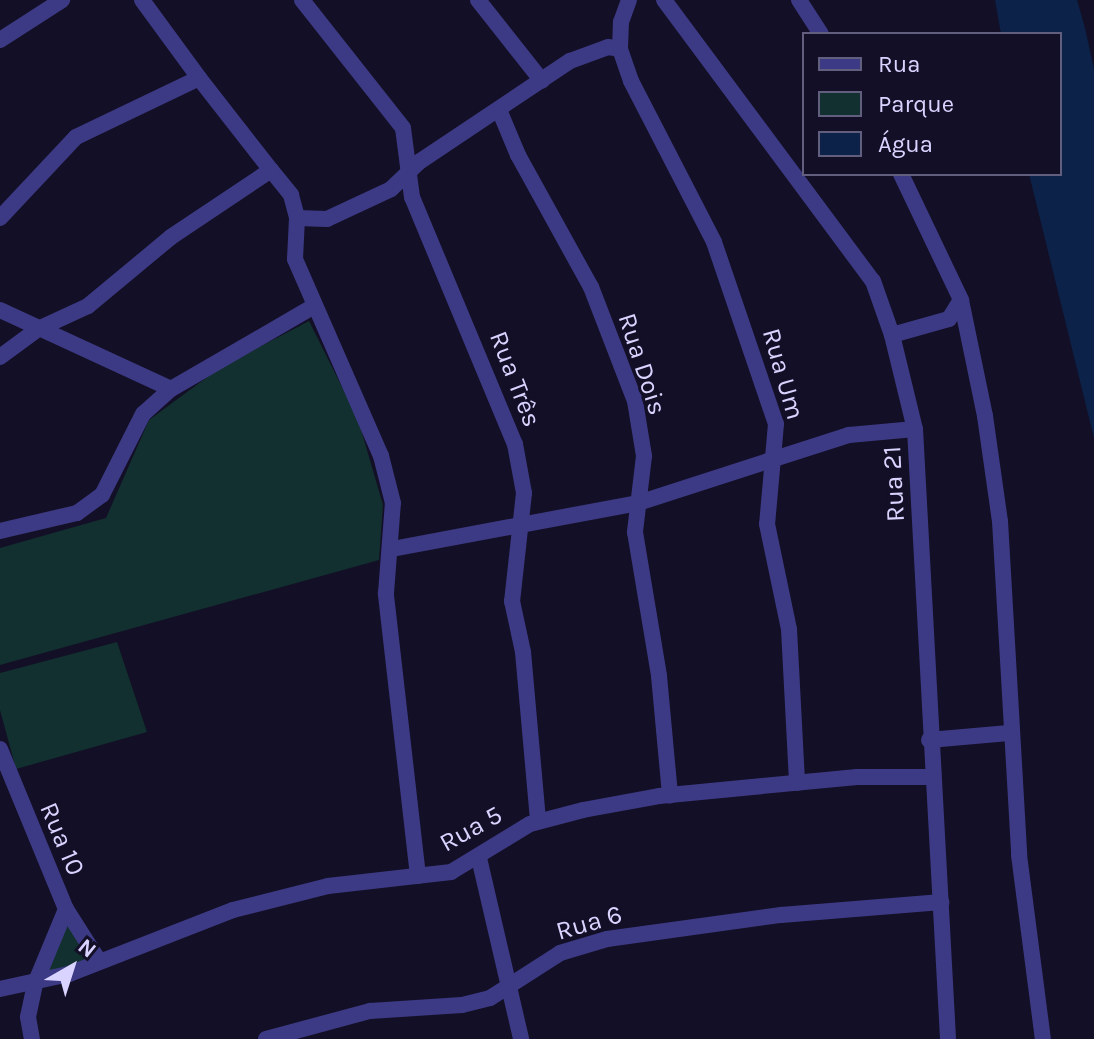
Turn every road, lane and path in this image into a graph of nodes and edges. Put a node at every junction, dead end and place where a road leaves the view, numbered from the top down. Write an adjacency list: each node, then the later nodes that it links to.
1 (62, 0): 9 (street)
2 (142, 0): 11 (street)
3 (302, 0): 15 (street, Rua Três)
4 (478, 0): 12 (street)
5 (629, 0): 10 (street)
6 (664, 0): 23 (street, Rua 21)
7 (799, 0): 8 (street)
8 (820, 32)
9 (0, 40)
10 (620, 49): 12 (street); 27 (street, Rua Um)
11 (199, 78): 14 (street); 17 (street)
12 (542, 81): 13 (street)
13 (500, 112): 15 (street); 28 (street, Rua Dois)
14 (271, 170): 18 (street); 22 (street)
15 (407, 175): 18 (street); 29 (street, Rua Três)
16 (902, 176): 19 (street)
17 (0, 218)
18 (297, 218): 20 (street)
19 (961, 300): 23 (street); 32 (street)
20 (314, 306): 25 (street); 31 (street)
21 (0, 310): 22 (street)
22 (38, 329): 24 (street); 25 (street)
23 (892, 335): 26 (street, Rua 21)
24 (0, 357)
25 (171, 389): 30 (street)
26 (915, 429): 27 (street); 33 (street, Rua 21)
27 (776, 459): 28 (street); 36 (street, Rua Um)
28 (638, 503): 29 (street); 37 (street, Rua Dois)
29 (520, 524): 31 (street); 38 (street, Rua Três)
30 (1, 525)
31 (392, 549): 40 (street)
32 (1009, 733): 33 (street); 51 (street)
33 (929, 740): 35 (street, Rua 21)
34 (0, 749): 42 (street, Rua 10)
35 (931, 777): 36 (street, Rua 5); 41 (street, Rua 21)
36 (797, 783): 37 (street, Rua 5)
37 (670, 795): 38 (street, Rua 5)
38 (538, 821): 39 (street, Rua 5)
39 (479, 858): 40 (street, Rua 5); 45 (street)
40 (418, 876): 43 (street, Rua 5)
41 (941, 902): 45 (street, Rua 6); 50 (street, Rua 21)
42 (66, 909): 43 (street); 44 (street, Rua 10)
43 (99, 961): 44 (street, Rua 5)
44 (35, 984): 46 (street, Rua 5); 47 (street, Rua 10)
45 (506, 987): 48 (street, Rua 6); 49 (street)
46 (0, 989)
47 (32, 1039)
48 (266, 1039)
49 (521, 1039)
50 (948, 1039)
51 (1043, 1039)

